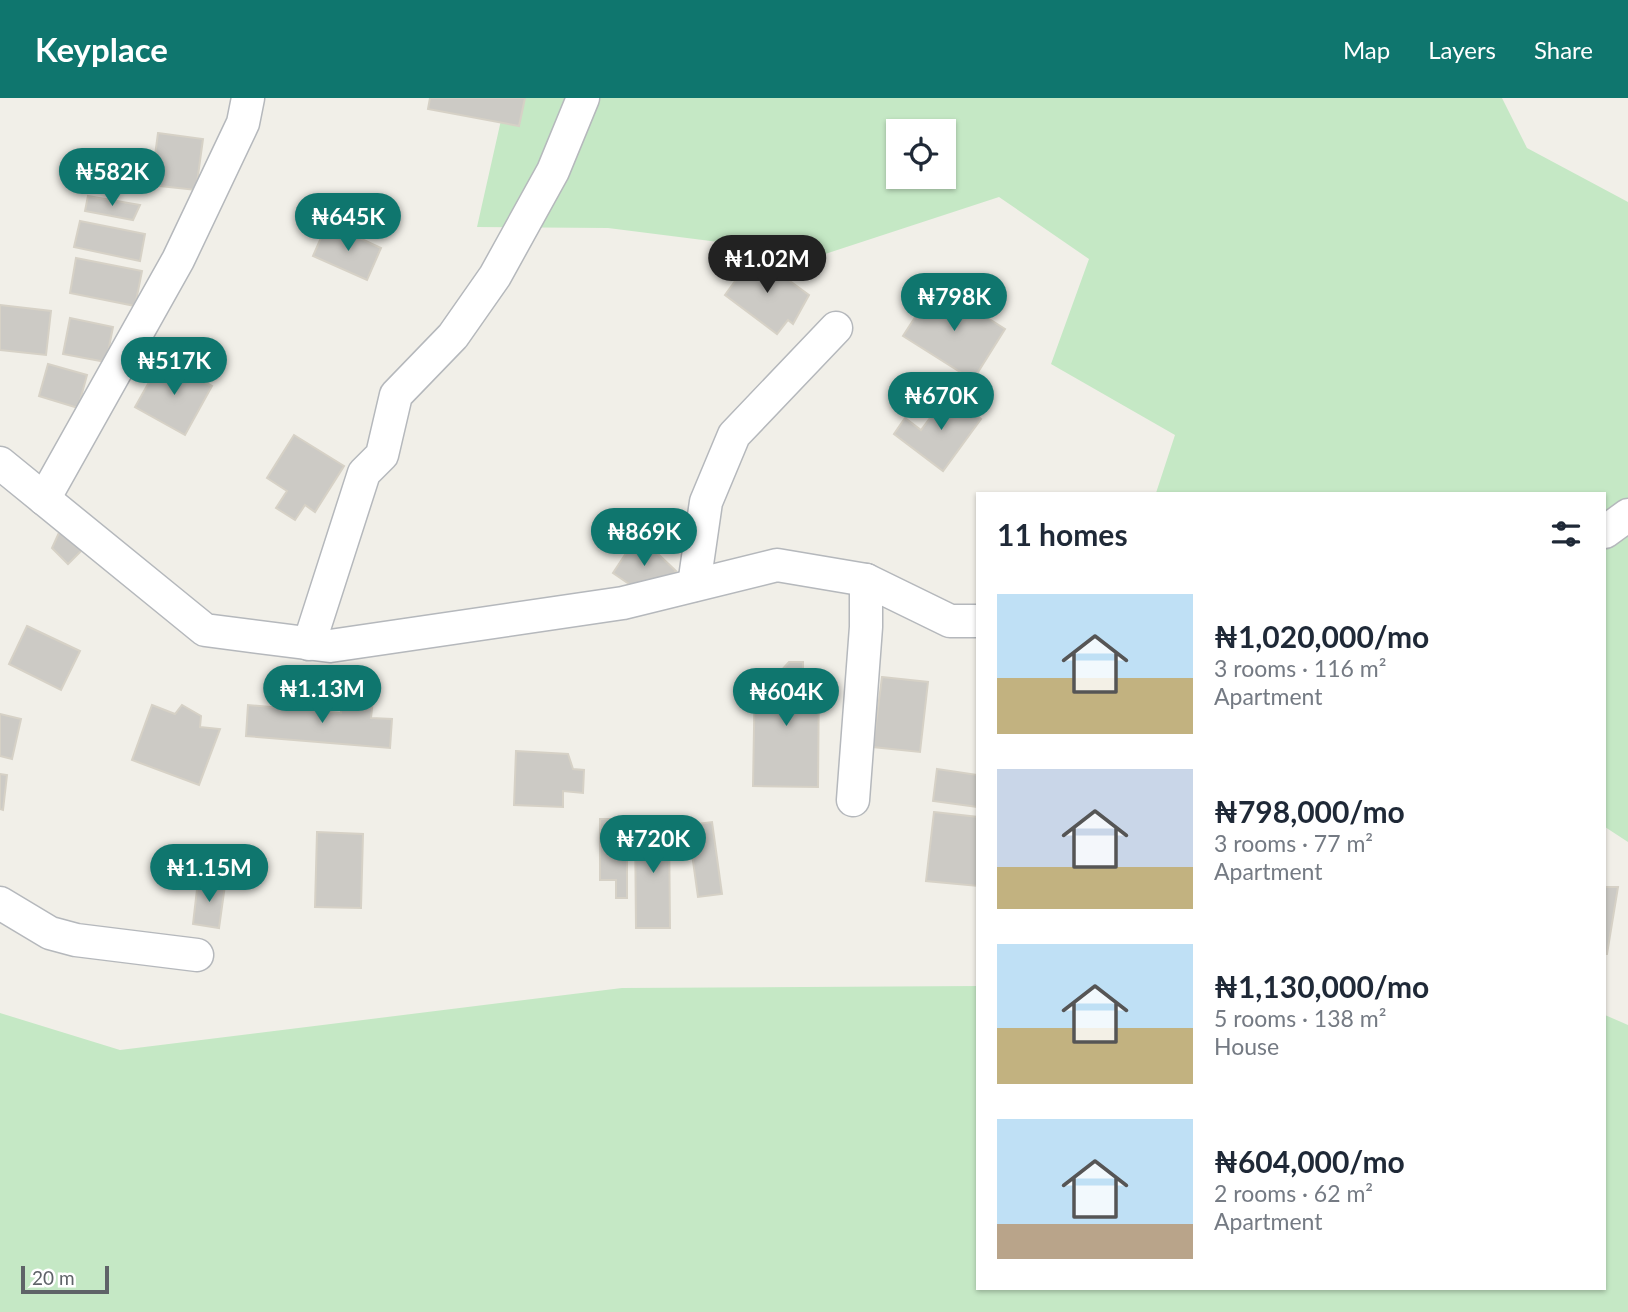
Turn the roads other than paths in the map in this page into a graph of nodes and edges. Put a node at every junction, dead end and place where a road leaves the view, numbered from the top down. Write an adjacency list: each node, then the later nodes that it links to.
1 (248, 98): 5 (street)
2 (583, 98): 11 (street)
3 (836, 328): 9 (street)
4 (0, 463): 5 (street)
5 (44, 499): 11 (street)
6 (1628, 515): 7 (street)
7 (1606, 531)
8 (866, 580): 9 (street); 10 (street); 12 (street)
9 (694, 585): 11 (street)
10 (976, 621)
11 (309, 643)
12 (853, 800)
13 (0, 903): 14 (street)
14 (198, 955)

